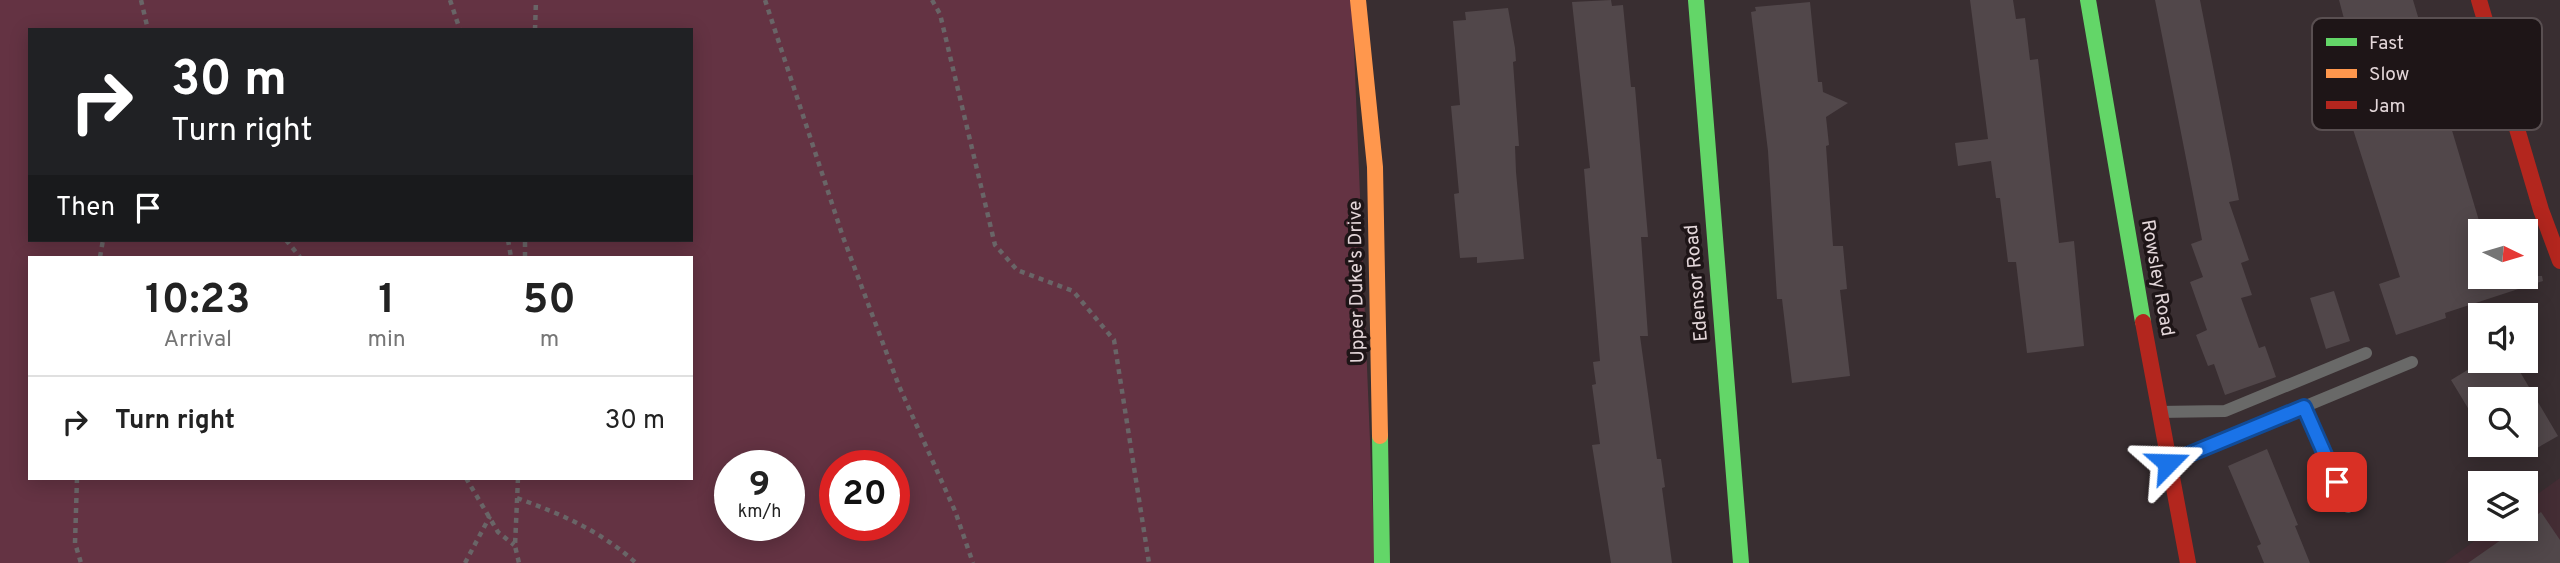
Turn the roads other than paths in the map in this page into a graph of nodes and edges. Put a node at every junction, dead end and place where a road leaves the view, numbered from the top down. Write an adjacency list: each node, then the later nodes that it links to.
1 (1358, 0): 14 (street, Upper Duke's Drive)
2 (1696, 0): 15 (street, Edensor Road)
3 (2088, 0): 11 (street, Rowsley Road)
4 (2479, 0): 5 (street)
5 (2484, 18)
6 (2517, 130): 7 (street)
7 (2560, 261)
8 (2366, 353): 11 (lane)
9 (2412, 362): 10 (lane)
10 (2304, 407): 12 (lane); 13 (lane)
11 (2158, 412): 12 (street, Rowsley Road)
12 (2168, 463): 16 (street, Rowsley Road)
13 (2348, 507)
14 (1382, 563)
15 (1741, 563)
16 (2188, 563)

